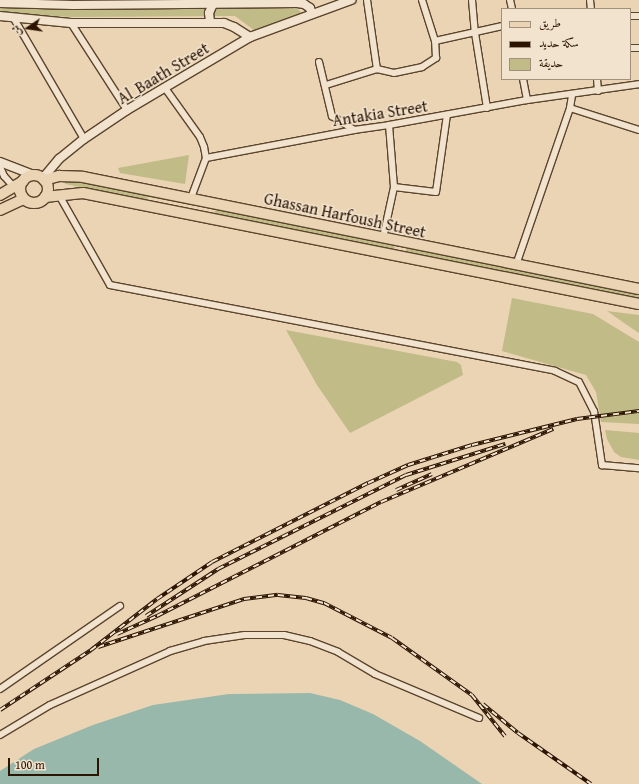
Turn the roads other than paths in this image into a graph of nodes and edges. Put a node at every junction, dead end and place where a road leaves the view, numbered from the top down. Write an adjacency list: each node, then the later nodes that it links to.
1 (351, 0): 8 (street, Al_Baath Street)
2 (366, 0): 18 (street)
3 (422, 0): 16 (street)
4 (472, 0): 14 (street)
5 (224, 2): 7 (street); 8 (street)
6 (0, 3): 7 (street)
7 (213, 4): 11 (street)
8 (312, 14): 15 (street, Al_Baath Street)
9 (0, 16): 10 (street)
10 (13, 17): 12 (street); 34 (street)
11 (210, 22): 12 (street); 15 (street)
12 (71, 23): 29 (street)
13 (501, 26): 14 (street)
14 (475, 33): 16 (street); 27 (street)
15 (250, 37): 23 (street, Al_Baath Street)
16 (435, 41): 18 (street)
17 (319, 62): 22 (street)
18 (377, 69): 22 (street)
19 (524, 80): 26 (street)
20 (597, 80): 24 (street)
21 (639, 84): 24 (street, Antakia Street)
22 (326, 85): 32 (street)
23 (166, 88): 29 (street, Al_Baath Street); 35 (street)
24 (598, 91): 25 (street, Antakia Street)
25 (572, 94): 26 (street, Antakia Street); 28 (street)
26 (527, 100): 27 (street, Antakia Street)
27 (487, 108): 30 (street, Antakia Street)
28 (570, 108): 33 (street); 53 (street)
29 (127, 110): 34 (street, Al_Baath Street)
30 (447, 115): 31 (street, Antakia Street); 41 (street)
31 (389, 125): 32 (street, Antakia Street); 41 (street)
32 (354, 130): 35 (street, Antakia Street)
33 (639, 130)
34 (84, 140): 38 (street, Al_Baath Street)
35 (206, 158): 46 (street)
36 (0, 162): 38 (street)
37 (0, 167): 40 (street)
38 (40, 178): 39 (main road); 45 (main road); 46 (main road, Ghassan Harfoush Street)
39 (23, 181): 40 (main road); 44 (main road)
40 (14, 187): 42 (main road); 44 (street)
41 (394, 187): 50 (street)
42 (0, 195)
43 (60, 195): 45 (main road, Ghassan Harfoush Street); 48 (main road, Ghassan Harfoush Street); 56 (street)
44 (23, 197): 45 (main road); 49 (main road)
45 (45, 197)
46 (191, 198): 47 (main road, Ghassan Harfoush Street)
47 (204, 201): 48 (main road); 50 (main road, Ghassan Harfoush Street)
48 (139, 204): 52 (main road, Ghassan Harfoush Street)
49 (0, 210)
50 (383, 238): 51 (main road, Ghassan Harfoush Street)
51 (401, 242): 52 (main road); 53 (main road, Ghassan Harfoush Street)
52 (398, 255): 55 (main road, Ghassan Harfoush Street)
53 (516, 265): 54 (main road, Ghassan Harfoush Street)
54 (639, 289)
55 (639, 304)
56 (639, 468)
57 (120, 606): 58 (street)
58 (0, 689)
59 (478, 718): 60 (street)
60 (0, 735)

